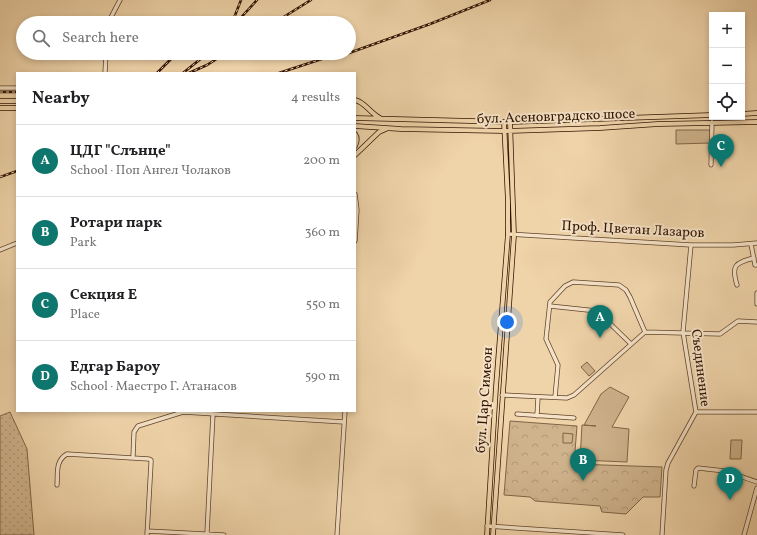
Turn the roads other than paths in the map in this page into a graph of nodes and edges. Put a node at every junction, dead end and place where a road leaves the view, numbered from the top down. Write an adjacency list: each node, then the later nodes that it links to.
1 (120, 0): 2 (street)
2 (110, 16)
3 (106, 60): 4 (street)
4 (105, 72)
5 (0, 88): 6 (street)
6 (16, 88)
7 (0, 101): 8 (main road)
8 (16, 101)
9 (356, 101): 16 (main road)
10 (0, 108): 11 (main road)
11 (16, 108)
12 (757, 113): 13 (main road)
13 (745, 114)
14 (709, 115): 18 (main road, бул. Асеновградско шосе)
15 (356, 118): 16 (main road, бул. Асеновградско шосе)
16 (384, 120): 17 (main road, бул. Асеновградско шосе)
17 (504, 122): 18 (main road, бул. Асеновградско шосе); 23 (main road, бул. Цар Симеон)
18 (510, 122): 24 (main road, бул. Цар Симеон)
19 (712, 122): 20 (main road, бул. Асеновградско шосе); 24 (main road, бул. Асеновградско шосе); 26 (street)
20 (757, 122)
21 (356, 126): 22 (main road, бул. Асеновградско шосе)
22 (388, 128): 23 (main road, бул. Асеновградско шосе); 25 (main road)
23 (505, 131): 24 (main road, бул. Асеновградско шосе); 29 (main road, бул. Цар Симеон)
24 (510, 131): 30 (main road, бул. Цар Симеон)
25 (356, 154)
26 (711, 165)
27 (356, 202): 28 (street)
28 (356, 226)
29 (508, 234): 30 (street, Проф. Цветан Лазаров); 63 (main road, бул. Цар Симеон)
30 (514, 235): 34 (street, Проф. Цветан Лазаров); 46 (main road, бул. Цар Симеон)
31 (16, 243): 35 (street)
32 (757, 243): 33 (street, Проф. Цветан Лазаров)
33 (751, 244): 34 (street, Проф. Цветан Лазаров); 36 (street)
34 (691, 245): 44 (street, Съединение)
35 (0, 250)
36 (754, 258): 37 (street); 38 (street)
37 (757, 265)
38 (737, 285)
39 (757, 293): 40 (street)
40 (757, 304)
41 (550, 306): 43 (street); 45 (street); 48 (street)
42 (757, 322): 44 (street)
43 (645, 332): 44 (street); 45 (street)
44 (682, 332): 51 (street, Съединение)
45 (631, 344): 48 (street)
46 (502, 395): 47 (street); 64 (main road, бул. Цар Симеон)
47 (538, 397): 48 (street); 55 (street)
48 (555, 397)
49 (183, 412): 53 (street); 58 (street)
50 (345, 412): 57 (street)
51 (696, 412): 52 (street); 75 (street, Съединение)
52 (757, 412)
53 (213, 414): 57 (street); 67 (street)
54 (517, 414): 55 (street)
55 (537, 416): 56 (street)
56 (574, 418)
57 (344, 422): 70 (street)
58 (133, 457): 60 (street); 66 (street)
59 (757, 482): 61 (street)
60 (57, 485)
61 (694, 486)
62 (757, 488): 76 (street)
63 (487, 526): 64 (street); 71 (main road, бул. Цар Симеон)
64 (493, 526): 65 (street); 72 (main road, бул. Цар Симеон)
65 (541, 529): 68 (street); 73 (street)
66 (147, 533): 67 (street)
67 (207, 534): 69 (street)
68 (611, 534): 74 (street)
69 (224, 535)
70 (337, 535)
71 (487, 535)
72 (493, 535)
73 (541, 535)
74 (623, 535)
75 (662, 535)
76 (744, 535)

